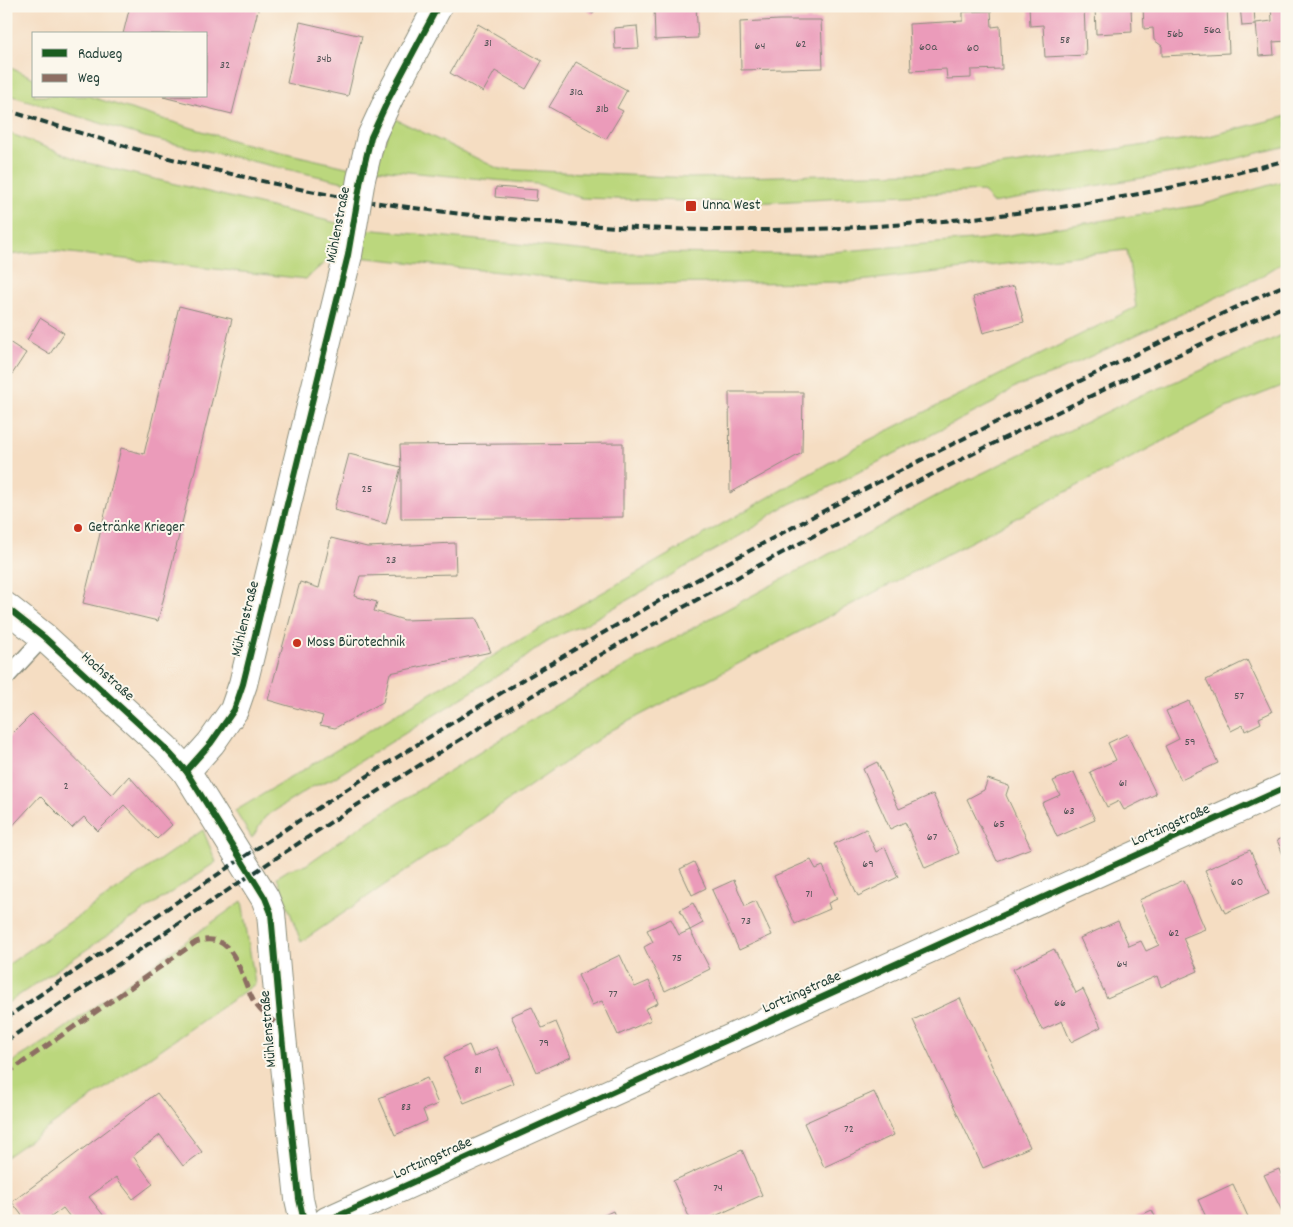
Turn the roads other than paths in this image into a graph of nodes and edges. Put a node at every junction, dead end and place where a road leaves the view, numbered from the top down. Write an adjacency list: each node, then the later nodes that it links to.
1 (438, 6): 5 (street, Mühlenstraße, bridge)
2 (6, 607): 3 (street, Hochstraße)
3 (44, 637): 4 (lane); 5 (street, Hochstraße)
4 (6, 678)
5 (186, 771): 7 (street, Mühlenstraße)
6 (1287, 787): 8 (street, Lortzingstraße)
7 (304, 1221)
8 (327, 1221)

